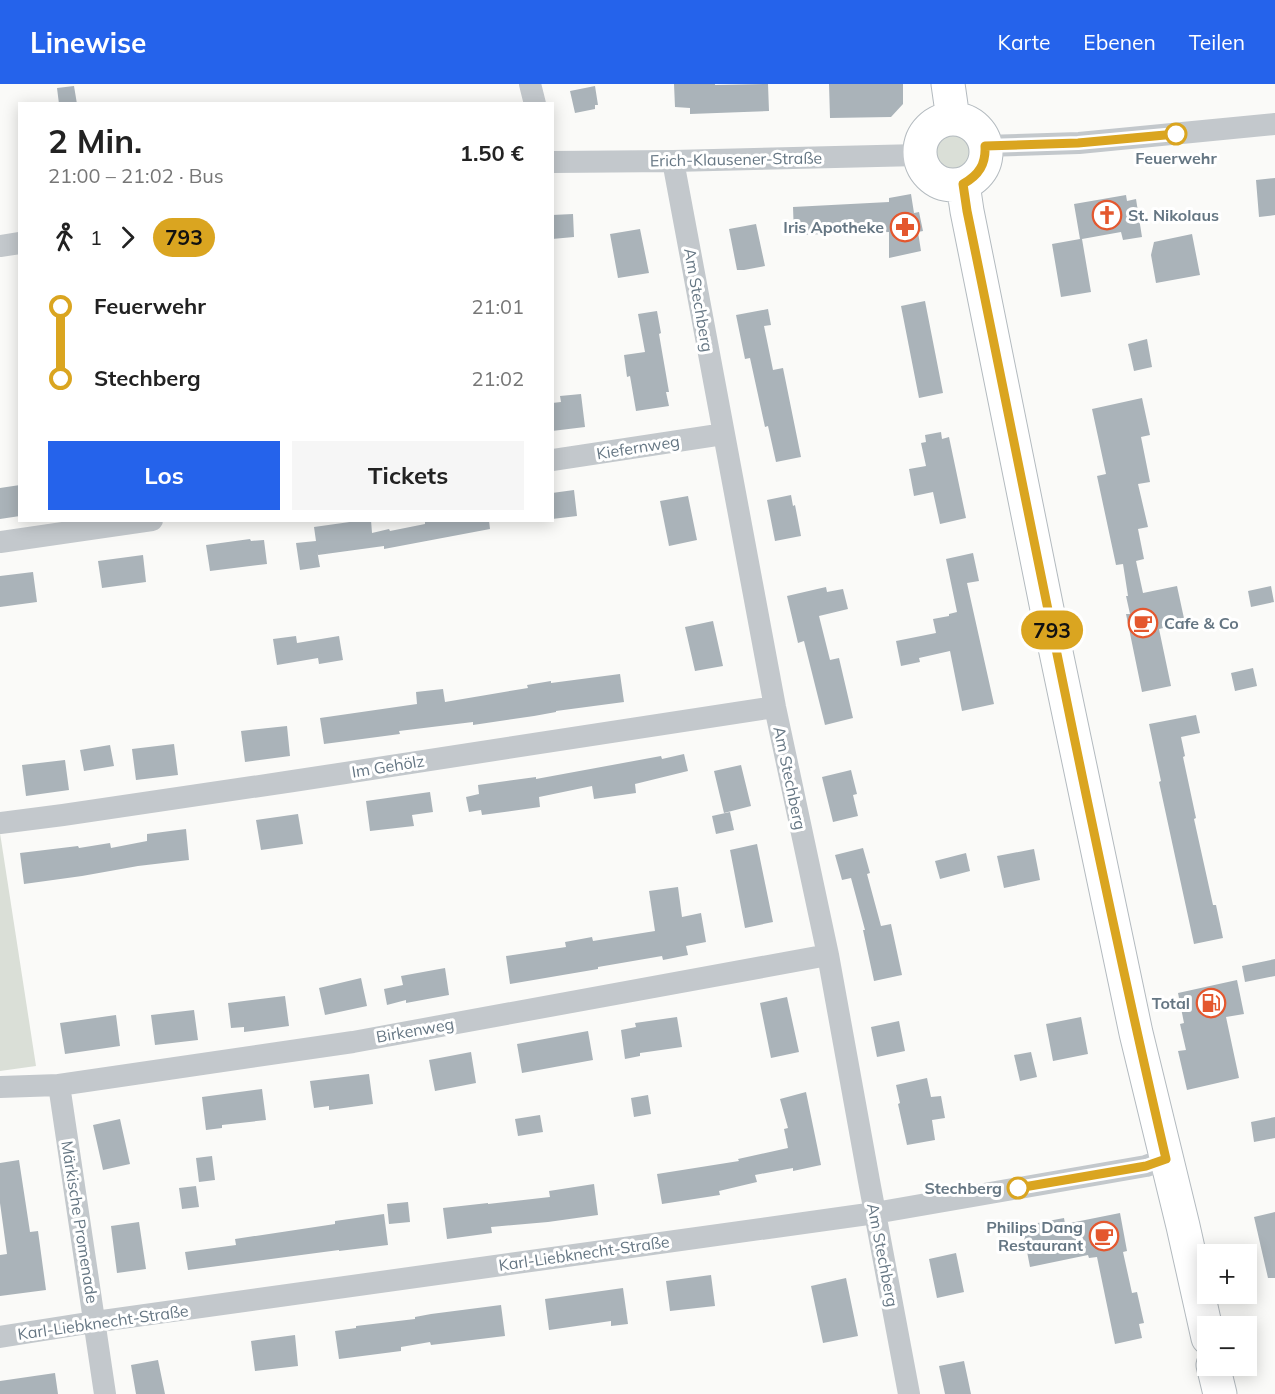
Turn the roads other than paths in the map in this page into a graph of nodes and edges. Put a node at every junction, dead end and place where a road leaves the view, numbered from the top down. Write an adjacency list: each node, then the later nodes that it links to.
1 (530, 84): 3 (street)
2 (948, 84): 4 (main road)
3 (534, 102)
4 (953, 119): 6 (main road); 7 (main road)
5 (1275, 123): 6 (street)
6 (985, 146): 10 (main road)
7 (920, 155): 8 (street, Erich-Klausener-Straße); 10 (main road)
8 (673, 161): 9 (street, Erich-Klausener-Straße); 13 (street, Am Stechberg)
9 (554, 162)
10 (963, 184): 22 (main road)
11 (18, 243): 12 (street)
12 (0, 246)
13 (723, 434): 14 (street, Kiefernweg); 17 (street, Am Stechberg)
14 (554, 460)
15 (138, 522): 16 (street)
16 (0, 542)
17 (775, 707): 18 (street, Im Gehölz); 19 (street, Am Stechberg)
18 (0, 823)
19 (828, 955): 20 (street, Birkenweg); 23 (street, Am Stechberg)
20 (59, 1085): 21 (street, Birkenweg); 25 (street, Märkische Promenade)
21 (0, 1087)
22 (1166, 1159): 23 (street, Karl-Liebknecht-Straße); 24 (main road)
23 (875, 1213): 25 (street, Karl-Liebknecht-Straße); 29 (street, Am Stechberg)
24 (1203, 1316)
25 (94, 1322): 26 (street, Karl-Liebknecht-Straße); 28 (street, Märkische Promenade)
26 (0, 1337)
27 (1216, 1376): 30 (main road)
28 (105, 1394)
29 (909, 1394)
30 (1220, 1394)

